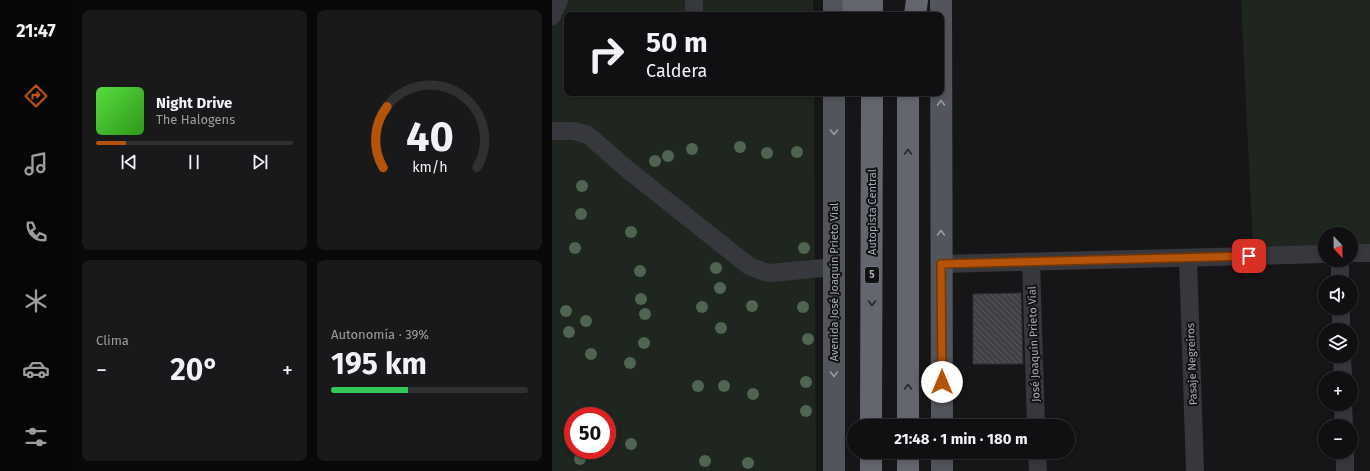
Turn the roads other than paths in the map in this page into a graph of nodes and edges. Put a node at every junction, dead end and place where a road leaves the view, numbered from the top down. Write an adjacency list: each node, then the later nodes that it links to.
1 (559, 0): 14 (street)
2 (834, 0): 8 (main road)
3 (853, 0): 9 (highway)
4 (872, 0): 10 (highway)
5 (908, 0): 11 (highway)
6 (918, 0): 12 (highway)
7 (941, 0): 13 (main road, one-way to 7)
8 (834, 12)
9 (855, 12)
10 (872, 12)
11 (908, 12)
12 (916, 12)
13 (941, 12)
14 (552, 16)
15 (834, 96): 28 (main road, Avenida José Joaquín Prieto Vial, one-way to 28)
16 (867, 96): 20 (highway)
17 (872, 96): 20 (highway, Autopista Central / 5)
18 (908, 96): 30 (highway, one-way to 18)
19 (941, 96): 27 (main road, one-way to 19)
20 (872, 124): 29 (highway, Autopista Central / 5, one-way to 29)
21 (552, 131): 28 (street)
22 (1370, 252): 23 (street)
23 (1358, 253)
24 (1318, 254): 25 (street)
25 (1188, 258): 26 (street); 43 (street, Pasaje Negreiros)
26 (1031, 262): 27 (street); 32 (street, José Joaquín Prieto Vial)
27 (941, 264): 31 (main road)
28 (834, 267): 38 (main road, Avenida José Joaquín Prieto Vial, one-way to 38)
29 (871, 419)
30 (908, 419)
31 (942, 419)
32 (1036, 419)
33 (871, 459): 39 (highway)
34 (908, 459): 40 (highway)
35 (942, 459): 41 (main road)
36 (1037, 459): 42 (street)
37 (1345, 459): 44 (street)
38 (834, 471)
39 (871, 471)
40 (908, 471)
41 (942, 471)
42 (1038, 471)
43 (1195, 471)
44 (1345, 471)

